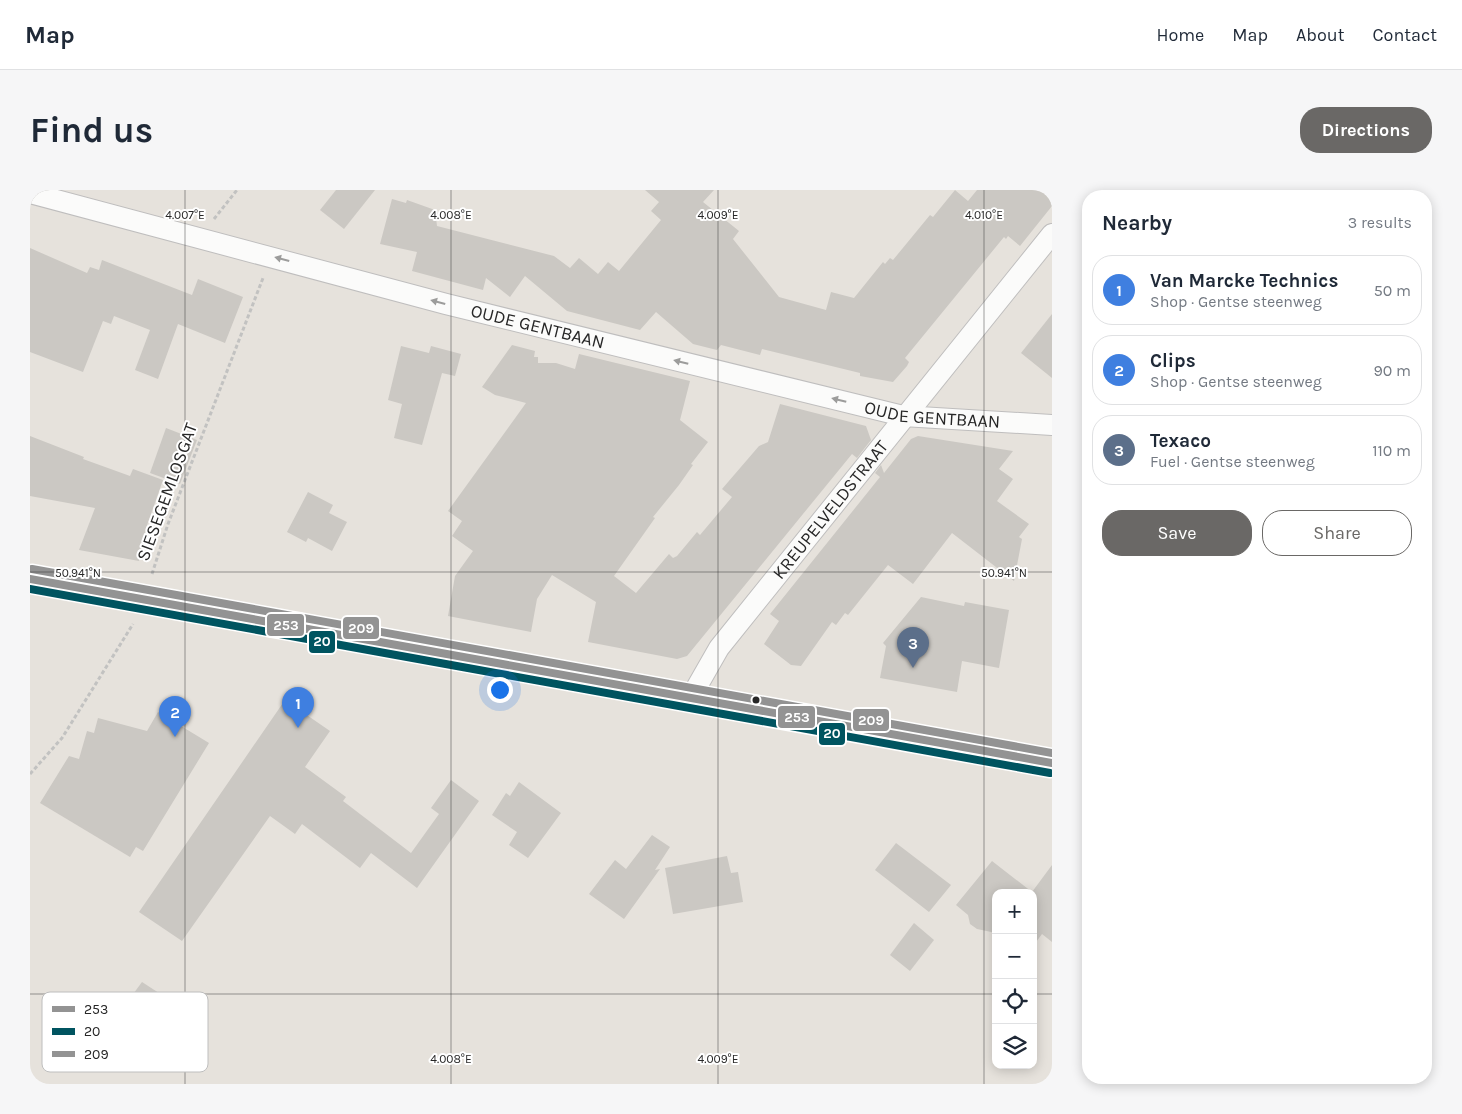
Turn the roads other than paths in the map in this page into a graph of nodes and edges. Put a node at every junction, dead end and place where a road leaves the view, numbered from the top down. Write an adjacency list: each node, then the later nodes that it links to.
1 (30, 193): 3 (street, OUDE GENTBAAN, one-way to 1)
2 (1052, 234): 3 (street, KREUPELVELDSTRAAT)
3 (903, 416): 4 (street, OUDE GENTBAAN); 6 (street, KREUPELVELDSTRAAT)
4 (1052, 425)
5 (30, 579): 6 (main road)
6 (691, 697): 7 (main road)
7 (1052, 763)

